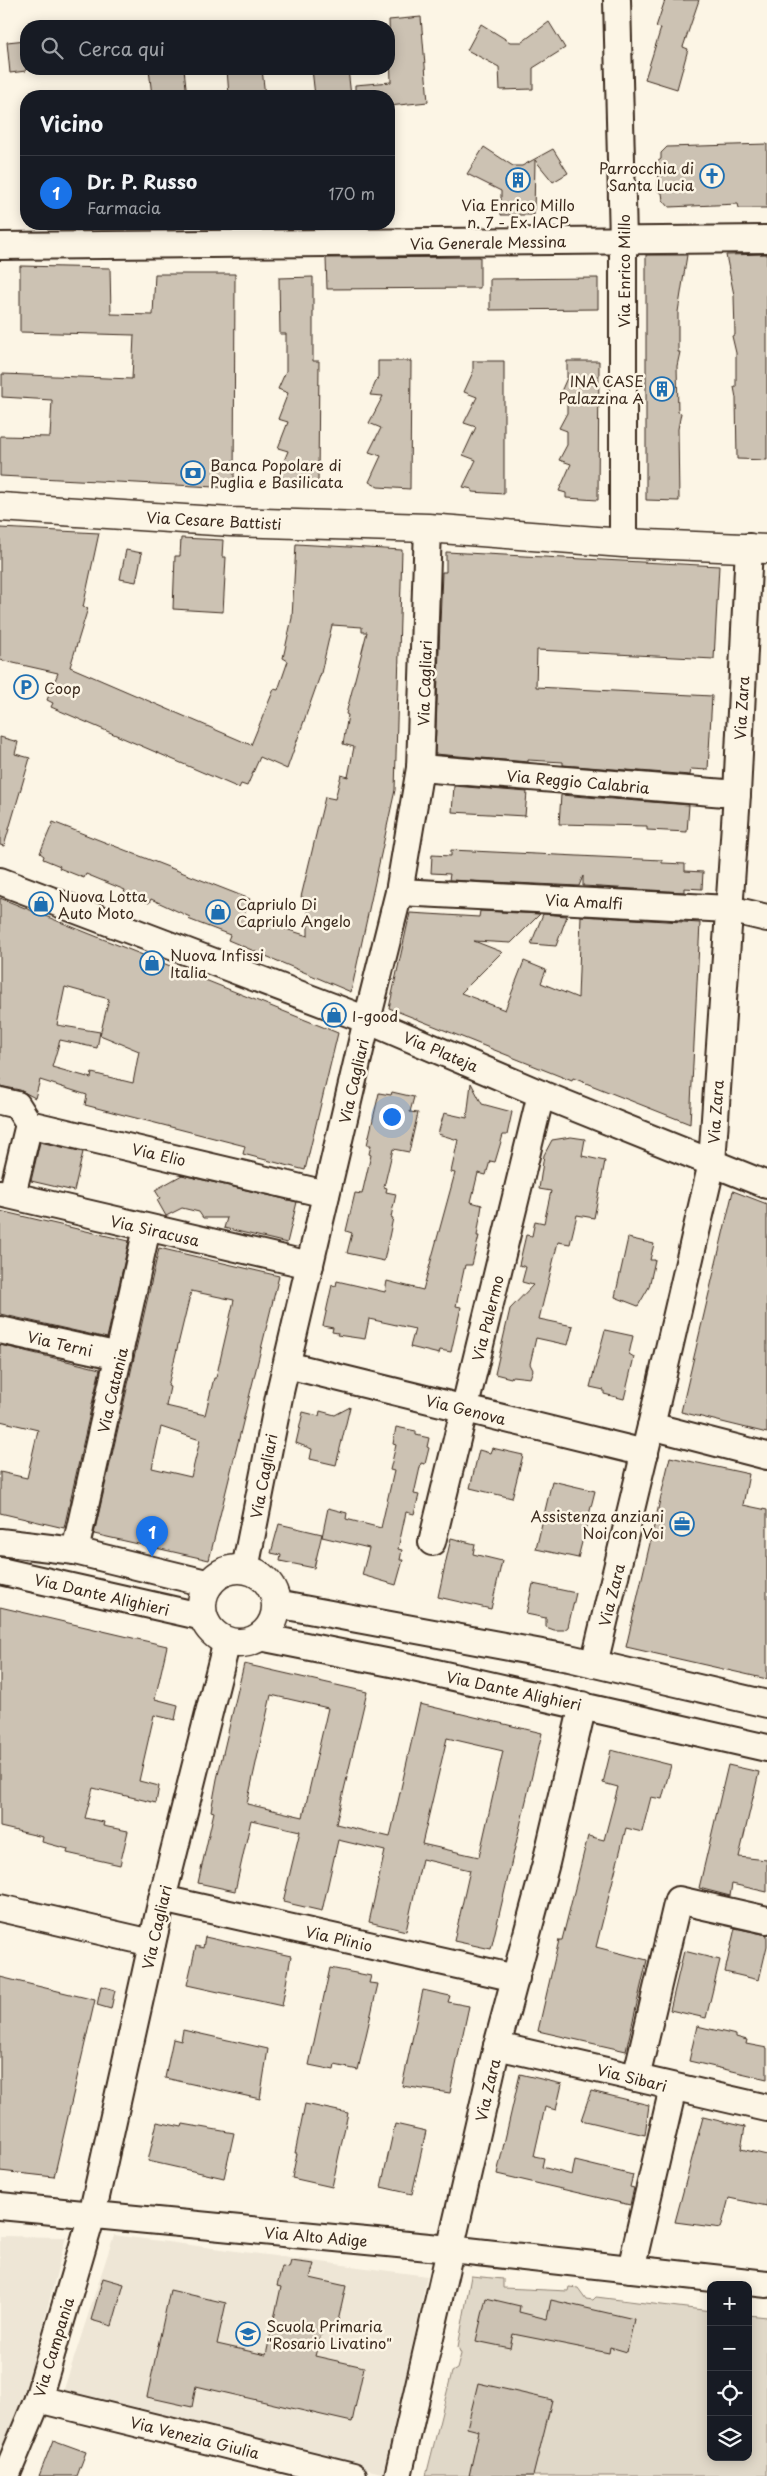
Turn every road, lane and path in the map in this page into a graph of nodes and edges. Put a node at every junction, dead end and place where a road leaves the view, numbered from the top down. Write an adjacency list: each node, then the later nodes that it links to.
1 (617, 0): 3 (street, Via Enrico Millo)
2 (767, 239): 3 (street, Via Generale Messina)
3 (623, 240): 4 (street, Via Generale Messina); 7 (street, Via Enrico Millo)
4 (0, 246)
5 (0, 507): 6 (main road, Via Cesare Battisti)
6 (428, 528): 7 (main road, Via Cesare Battisti); 9 (street, Via Cagliari)
7 (624, 543): 8 (main road, Via Cesare Battisti)
8 (758, 548): 10 (street, Via Zara)
9 (420, 768): 10 (street, Via Reggio Calabria); 12 (street, Via Cagliari)
10 (736, 794): 13 (street, Via Zara)
11 (0, 881): 15 (street, Via Plateja)
12 (399, 892): 13 (street, Via Amalfi); 15 (street, Via Cagliari)
13 (729, 908): 14 (street, Via Amalfi); 19 (street, Via Zara)
14 (767, 918)
15 (367, 1020): 16 (street, Via Plateja); 22 (street, Via Cagliari)
16 (541, 1094): 19 (street, Via Plateja); 28 (street, Via Palermo)
17 (0, 1101): 18 (street)
18 (29, 1124): 21 (street); 22 (street, Via Elio)
19 (712, 1163): 20 (street, Via Plateja); 29 (street, Via Zara)
20 (767, 1185)
21 (6, 1194): 23 (street, Via Siracusa)
22 (326, 1194): 24 (street, Via Cagliari)
23 (147, 1228): 24 (street, Via Siracusa); 26 (street, Via Catania)
24 (310, 1265): 27 (street, Via Cagliari)
25 (0, 1330): 26 (street, Via Terni)
26 (119, 1356): 34 (street, Via Catania)
27 (287, 1365): 28 (street, Via Genova); 35 (street, Via Cagliari)
28 (465, 1409): 30 (street, Via Genova); 33 (street, Via Palermo)
29 (652, 1426): 30 (street, Via Zara); 31 (street)
30 (645, 1453): 42 (street, Via Zara)
31 (767, 1456)
32 (0, 1542): 34 (street)
33 (432, 1542)
34 (75, 1551): 37 (street)
35 (245, 1569): 37 (main road); 38 (main road)
36 (0, 1571): 39 (street, Via Dante Alighieri)
37 (210, 1584): 39 (main road)
38 (276, 1604): 40 (main road); 42 (street)
39 (204, 1617): 41 (main road)
40 (260, 1637): 41 (main road); 44 (street, Via Dante Alighieri)
41 (227, 1641): 46 (street, Via Cagliari)
42 (594, 1664): 43 (street)
43 (767, 1704)
44 (584, 1705): 45 (street, Via Dante Alighieri); 50 (street, Via Zara)
45 (767, 1748)
46 (162, 1899): 49 (street, Via Cagliari); 50 (street, Via Plinio)
47 (0, 1908): 49 (street)
48 (767, 1920): 52 (street)
49 (152, 1943): 56 (street, Via Cagliari)
50 (516, 1978): 51 (street, Via Zara)
51 (498, 2046): 52 (street, Via Sibari); 57 (street, Via Zara)
52 (636, 2078): 53 (street, Via Sibari)
53 (674, 2088): 54 (street, Via Sibari); 58 (street)
54 (767, 2108)
55 (0, 2206): 56 (street, Via Alto Adige)
56 (92, 2215): 57 (street, Via Alto Adige); 60 (street, Via Campania)
57 (450, 2249): 58 (street, Via Alto Adige); 63 (street, Via Zara)
58 (632, 2268): 59 (street, Via Alto Adige)
59 (767, 2284)
60 (38, 2399): 61 (street, Via Campania); 62 (street, Via Venezia Giulia)
61 (6, 2476)
62 (353, 2476)
63 (398, 2476)

